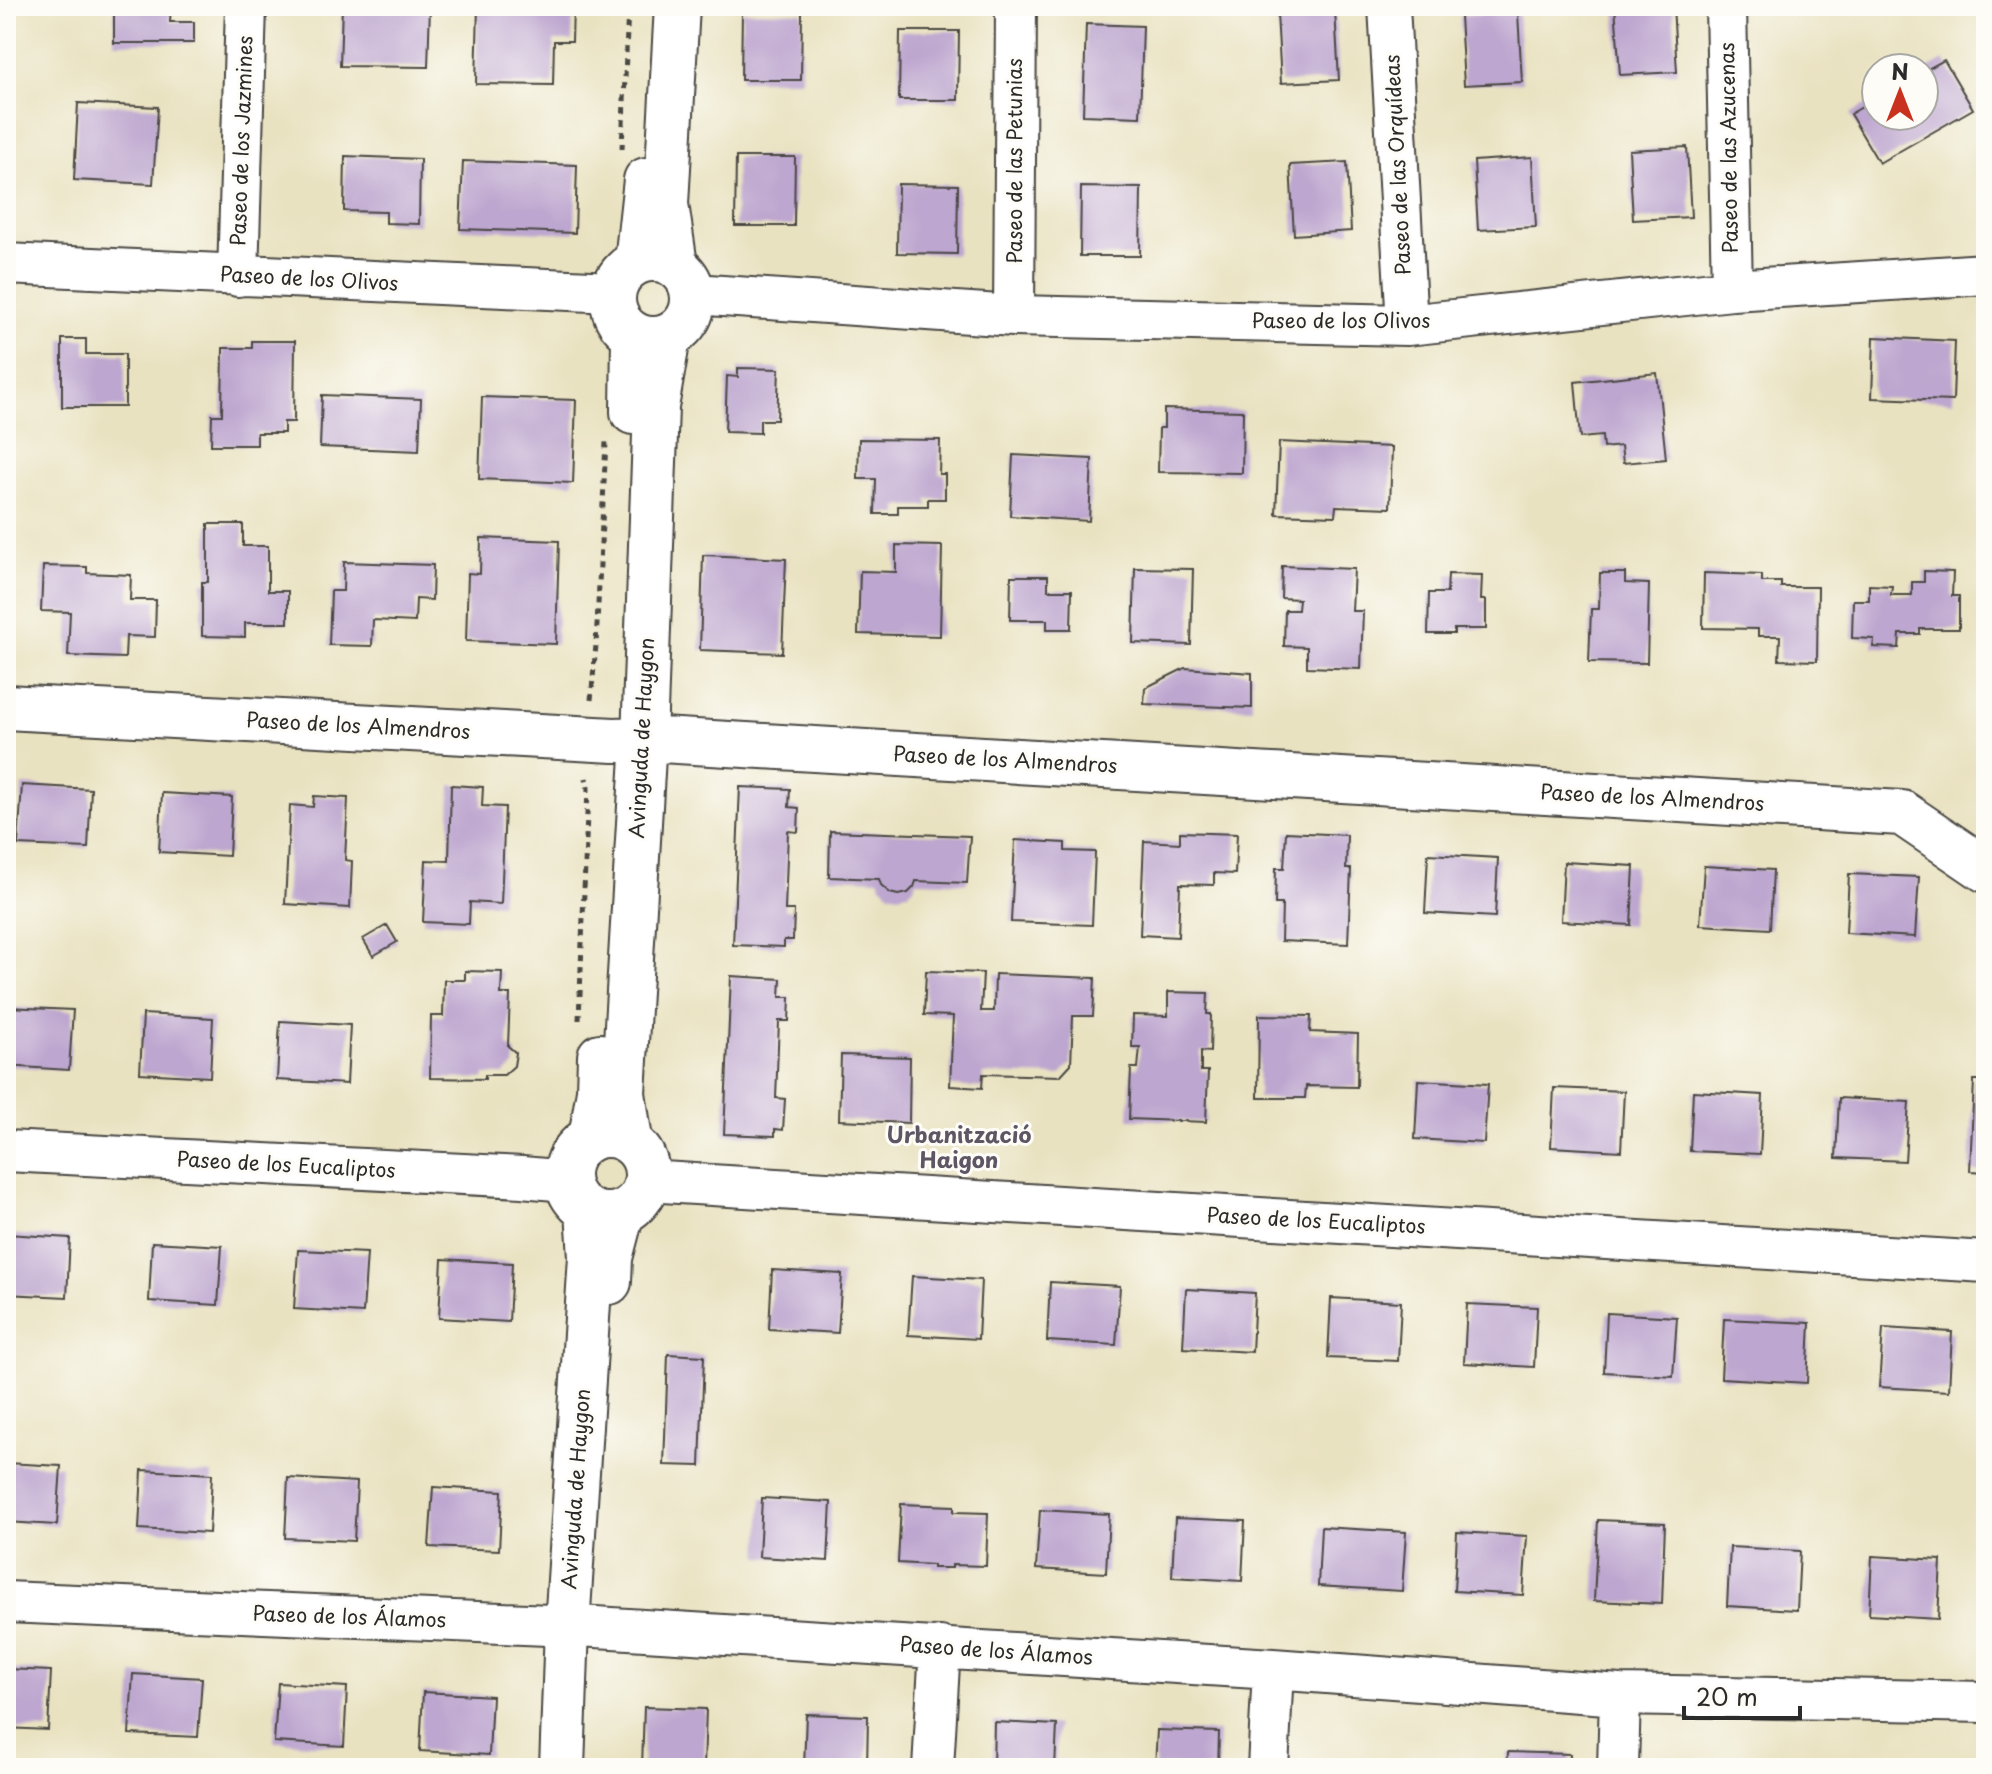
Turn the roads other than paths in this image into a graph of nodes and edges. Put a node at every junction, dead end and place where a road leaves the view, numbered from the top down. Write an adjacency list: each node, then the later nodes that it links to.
1 (246, 6): 9 (street, Paseo de los Jazmines)
2 (656, 6): 10 (street)
3 (677, 6): 10 (street)
4 (1016, 6): 12 (street, Paseo de las Petunias)
5 (1389, 6): 13 (street, Paseo de las Orquídeas)
6 (1726, 6): 11 (street, Paseo de las Azucenas)
7 (6, 264): 9 (street, Paseo de los Olivos)
8 (1986, 274): 11 (street, Paseo de los Olivos)
9 (238, 276): 10 (street, Paseo de los Olivos)
10 (655, 278): 12 (street, Paseo de los Olivos); 14 (street); 14 (street)
11 (1732, 290): 13 (street, Paseo de los Olivos)
12 (1014, 316): 13 (street, Paseo de los Olivos)
13 (1407, 325)
14 (651, 336): 16 (street, Avinguda de Haygon)
15 (6, 707): 16 (street, Paseo de los Almendros)
16 (612, 739): 17 (street, Paseo de los Almendros); 18 (street, Avinguda de Haygon)
17 (1986, 870)
18 (610, 1139): 20 (street, Avinguda de Haygon); 20 (street, Avinguda de Haygon)
19 (6, 1151): 20 (street, Paseo de los Eucaliptos)
20 (606, 1196): 21 (street, Paseo de los Eucaliptos); 23 (street, Avinguda de Haygon)
21 (1986, 1262)
22 (6, 1602): 23 (street, Paseo de los Álamos)
23 (582, 1626): 24 (street, Paseo de los Álamos); 28 (street, Avinguda de Haygon); 29 (street, Avinguda de Haygon)
24 (940, 1647): 25 (street, Paseo de los Álamos); 30 (street)
25 (1273, 1669): 26 (street, Paseo de los Álamos); 31 (street)
26 (1620, 1695): 27 (street, Paseo de los Álamos); 32 (street)
27 (1986, 1702)
28 (562, 1768)
29 (587, 1768)
30 (933, 1768)
31 (1268, 1768)
32 (1618, 1768)

